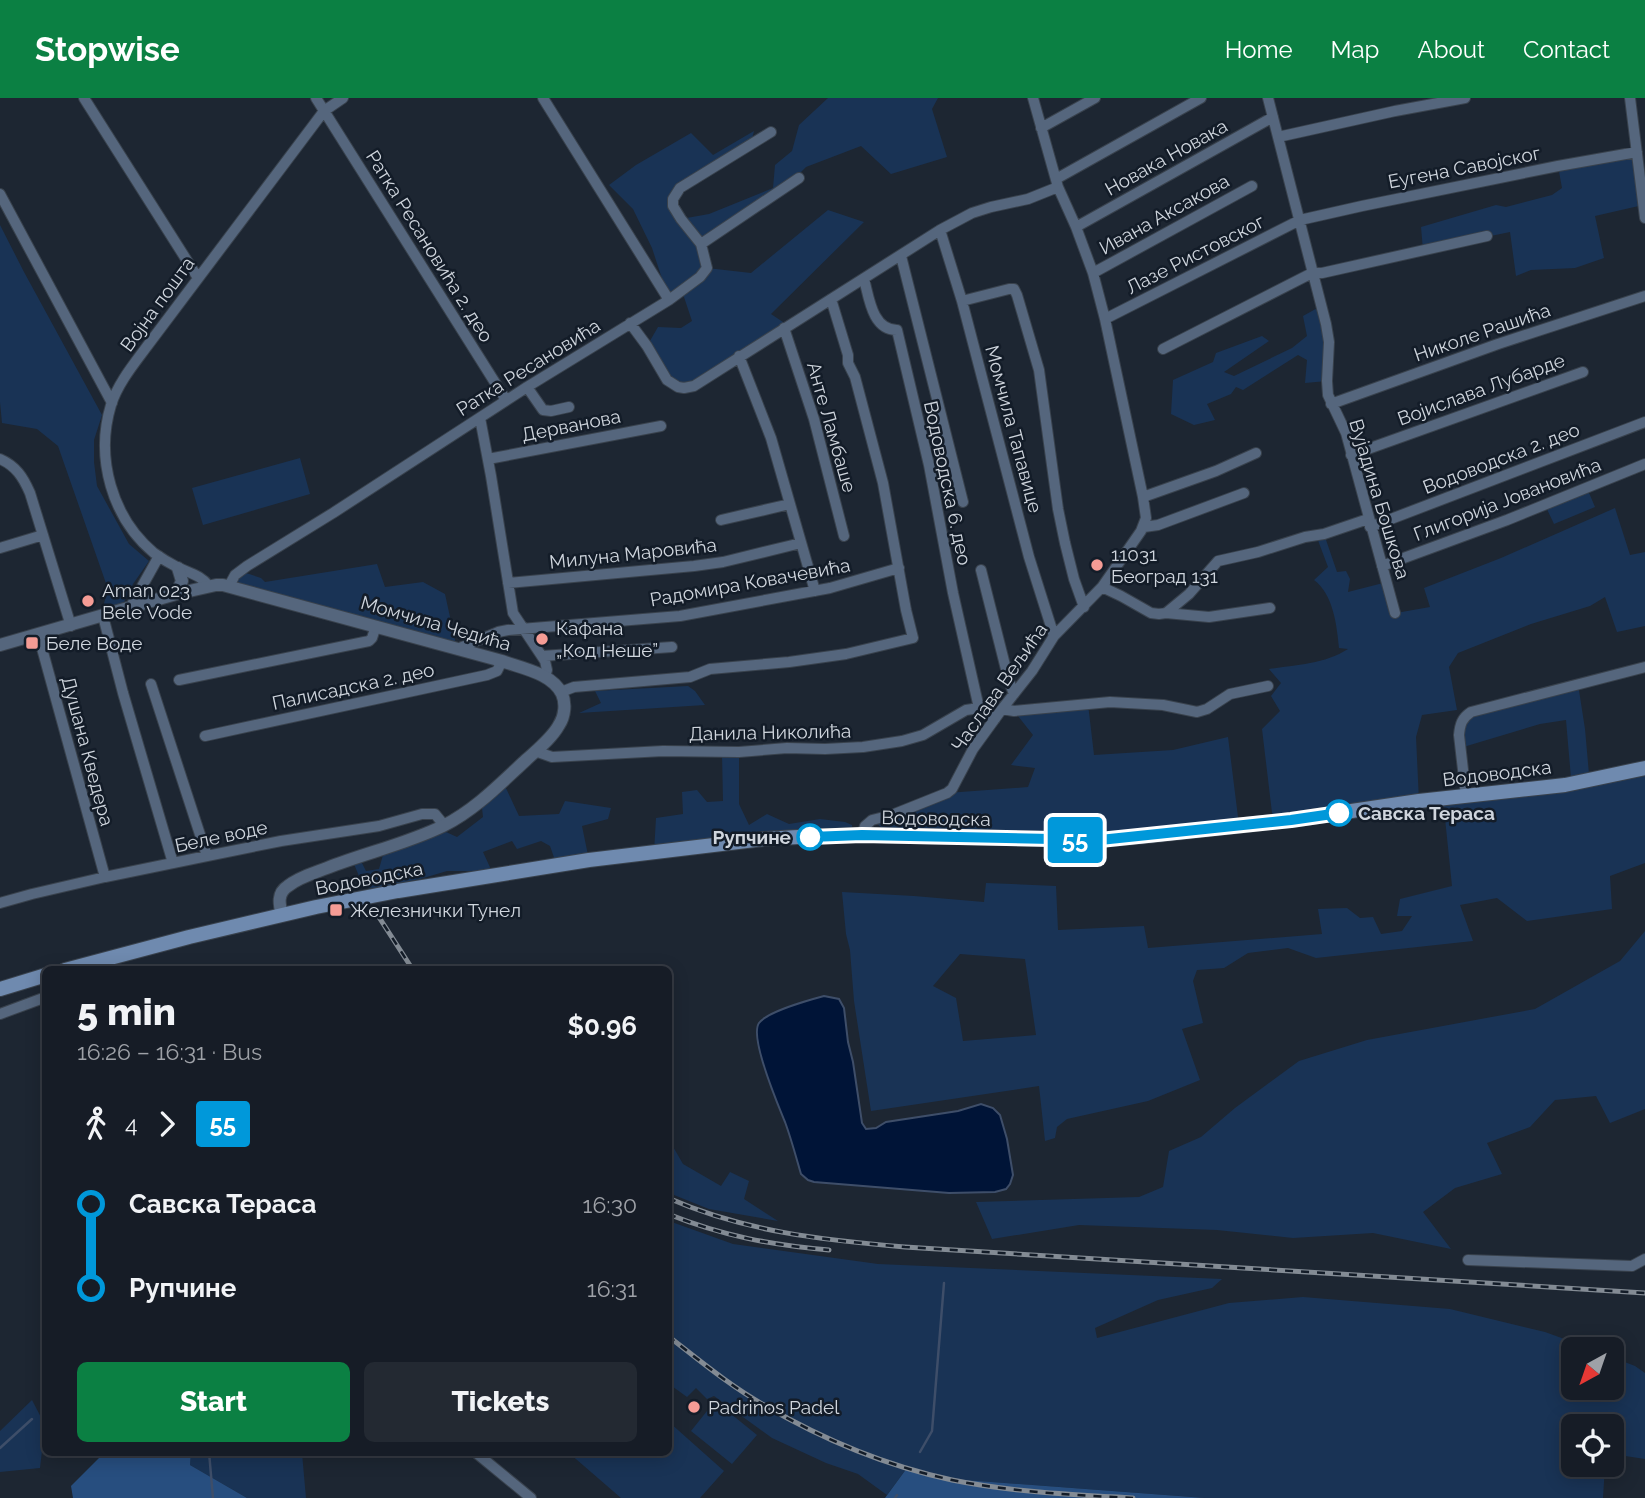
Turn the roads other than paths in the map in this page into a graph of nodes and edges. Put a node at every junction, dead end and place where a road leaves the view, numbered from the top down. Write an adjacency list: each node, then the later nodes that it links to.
1 (84, 98): 31 (street)
2 (316, 98): 11 (street, Ратка Ресановића 2. део)
3 (343, 98): 11 (street, Војна пошта)
4 (543, 98): 35 (street)
5 (1033, 98): 13 (street)
6 (1095, 98): 13 (street)
7 (1201, 98): 19 (street, Ратка Ресановића)
8 (1268, 98): 12 (street, Вујадина Бошкова)
9 (1465, 98): 15 (street)
10 (1630, 98): 16 (street)
11 (324, 111): 31 (street, Војна пошта); 46 (street, Ратка Ресановића 2. део)
12 (1273, 117): 15 (street, Вујадина Бошкова); 24 (street, Новака Новака)
13 (1041, 128): 19 (street)
14 (771, 132): 27 (street)
15 (1278, 137): 23 (street, Вујадина Бошкова)
16 (1637, 152): 18 (street); 23 (street, Еугена Савојског)
17 (799, 178): 27 (street)
18 (1642, 179): 22 (street)
19 (1057, 183): 24 (street); 25 (street, Ратка Ресановића)
20 (1252, 186): 29 (street, Ивана Аксакова)
21 (0, 194): 47 (street)
22 (1645, 218)
23 (1300, 220): 30 (street, Вујадина Бошкова); 38 (street, Лазе Ристовског)
24 (1076, 227): 29 (street)
25 (940, 230): 28 (street, Ратка Ресановића); 36 (street, Момчила Тапавице)
26 (1487, 236): 30 (street)
27 (701, 244): 35 (street)
28 (901, 256): 32 (street, Ратка Ресановића); 37 (street)
29 (1093, 273): 38 (street)
30 (1312, 273): 42 (street); 48 (street, Вујадина Бошкова)
31 (198, 278): 47 (street, Војна пошта)
32 (864, 279): 34 (street, Ратка Ресановића); 41 (street)
33 (1645, 296): 48 (street, Николе Рашића)
34 (831, 299): 40 (street, Ратка Ресановића); 74 (street)
35 (669, 300): 39 (street)
36 (962, 301): 82 (street); 92 (street, Момчила Тапавице)
37 (916, 318): 41 (street); 57 (street)
38 (1105, 319): 61 (street)
39 (629, 323): 43 (street, Ратка Ресановића); 45 (street, Ратка Ресановића)
40 (784, 328): 43 (street, Ратка Ресановића); 68 (street, Анте Ламбаше)
41 (897, 330): 59 (street, Водоводска 6. део)
42 (1163, 349)
43 (739, 356): 63 (street)
44 (1583, 372): 54 (street, Војислава Лубарде)
45 (527, 387): 46 (street, Ратка Ресановића); 49 (street)
46 (506, 400): 50 (street, Ратка Ресановића)
47 (112, 403): 71 (street, Војна пошта)
48 (1331, 404): 54 (street, Вујадина Бошкова)
49 (569, 407)
50 (480, 418): 55 (street); 78 (street, Ратка Ресановића)
51 (1645, 422): 65 (street, Водоводска 2. део)
52 (661, 426): 55 (street, Дерванова)
53 (1256, 453): 61 (street)
54 (1351, 454): 65 (street, Вујадина Бошкова)
55 (488, 458): 76 (street)
56 (0, 459): 67 (street)
57 (952, 459): 59 (street); 62 (street)
58 (1645, 464): 72 (street, Глигорија Јовановића)
59 (929, 465): 105 (street, Водоводска 6. део)
60 (1244, 493): 66 (street)
61 (1143, 497): 66 (street)
62 (964, 502)
63 (790, 504): 64 (street); 69 (street)
64 (721, 520)
65 (1369, 523): 72 (street, Вујадина Бошкова); 85 (street, Водоводска 2. део)
66 (1144, 527): 79 (street, Часлава Вељића)
67 (43, 535): 70 (street); 88 (street)
68 (844, 536)
69 (801, 543): 76 (street, Милуна Маровића); 80 (street)
70 (0, 548)
71 (159, 556): 73 (street, Војна пошта); 83 (street)
72 (1382, 566): 86 (street, Вујадина Бошкова)
73 (178, 568): 77 (street, Војна пошта); 81 (street)
74 (899, 568): 80 (street, Радомира Ковачевића); 103 (street)
75 (981, 570): 104 (street)
76 (508, 583): 90 (street)
77 (209, 586): 78 (street, Момчила Чедића); 81 (street, Момчила Чедића)
78 (229, 586): 89 (street, Момчила Чедића)
79 (1102, 587): 82 (street, Часлава Вељића); 85 (street)
80 (815, 591): 90 (street, Радомира Ковачевића)
81 (176, 594): 83 (street, Момчила Чедића)
82 (1084, 607): 92 (street, Часлава Вељића)
83 (130, 608): 87 (street, Момчила Чедића)
84 (1270, 608): 85 (street)
85 (1166, 613)
86 (1395, 613)
87 (103, 616): 88 (street, Момчила Чедића); 115 (street)
88 (71, 625): 91 (street, Момчила Чедића)
89 (376, 626): 95 (street, Момчила Чедића); 100 (street)
90 (523, 629): 95 (street, Радомира Ковачевића); 96 (street)
91 (38, 634): 93 (street, Момчила Чедића); 116 (street, Душана Кведера)
92 (1055, 636): 104 (street, Часлава Вељића)
93 (0, 645)
94 (672, 648): 96 (street)
95 (457, 649): 97 (street, Момчила Чедића)
96 (542, 656): 99 (street)
97 (502, 661): 99 (street, Момчила Чедића); 108 (street, Палисадска 2. део)
98 (1645, 667): 111 (street)
99 (545, 677): 103 (street, Момчила Чедића)
100 (179, 680)
101 (151, 684): 114 (street)
102 (1268, 687): 106 (street)
103 (561, 692): 109 (street)
104 (1014, 694): 106 (street, Часлава Вељића)
105 (979, 708): 107 (street); 109 (street, Данила Николића)
106 (1002, 709): 107 (street, Часлава Вељића)
107 (995, 719): 113 (street, Часлава Вељића)
108 (205, 736)
109 (535, 751): 112 (street)
110 (1645, 768): 111 (main road, Водоводска)
111 (1466, 796): 113 (main road, Водоводска)
112 (444, 825): 114 (street, Беле воде); 118 (street)
113 (862, 835): 118 (main road, Водоводска)
114 (207, 856): 115 (street, Беле воде)
115 (173, 863): 116 (street, Беле воде)
116 (105, 877): 117 (street, Беле воде)
117 (0, 903)
118 (287, 914): 119 (main road, Водоводска)
119 (81, 966)
120 (42, 976): 121 (main road)
121 (0, 989)
122 (42, 998): 123 (street)
123 (0, 1014)
124 (1468, 1259): 125 (street)
125 (1645, 1259)
126 (480, 1456): 127 (street)
127 (531, 1498)

